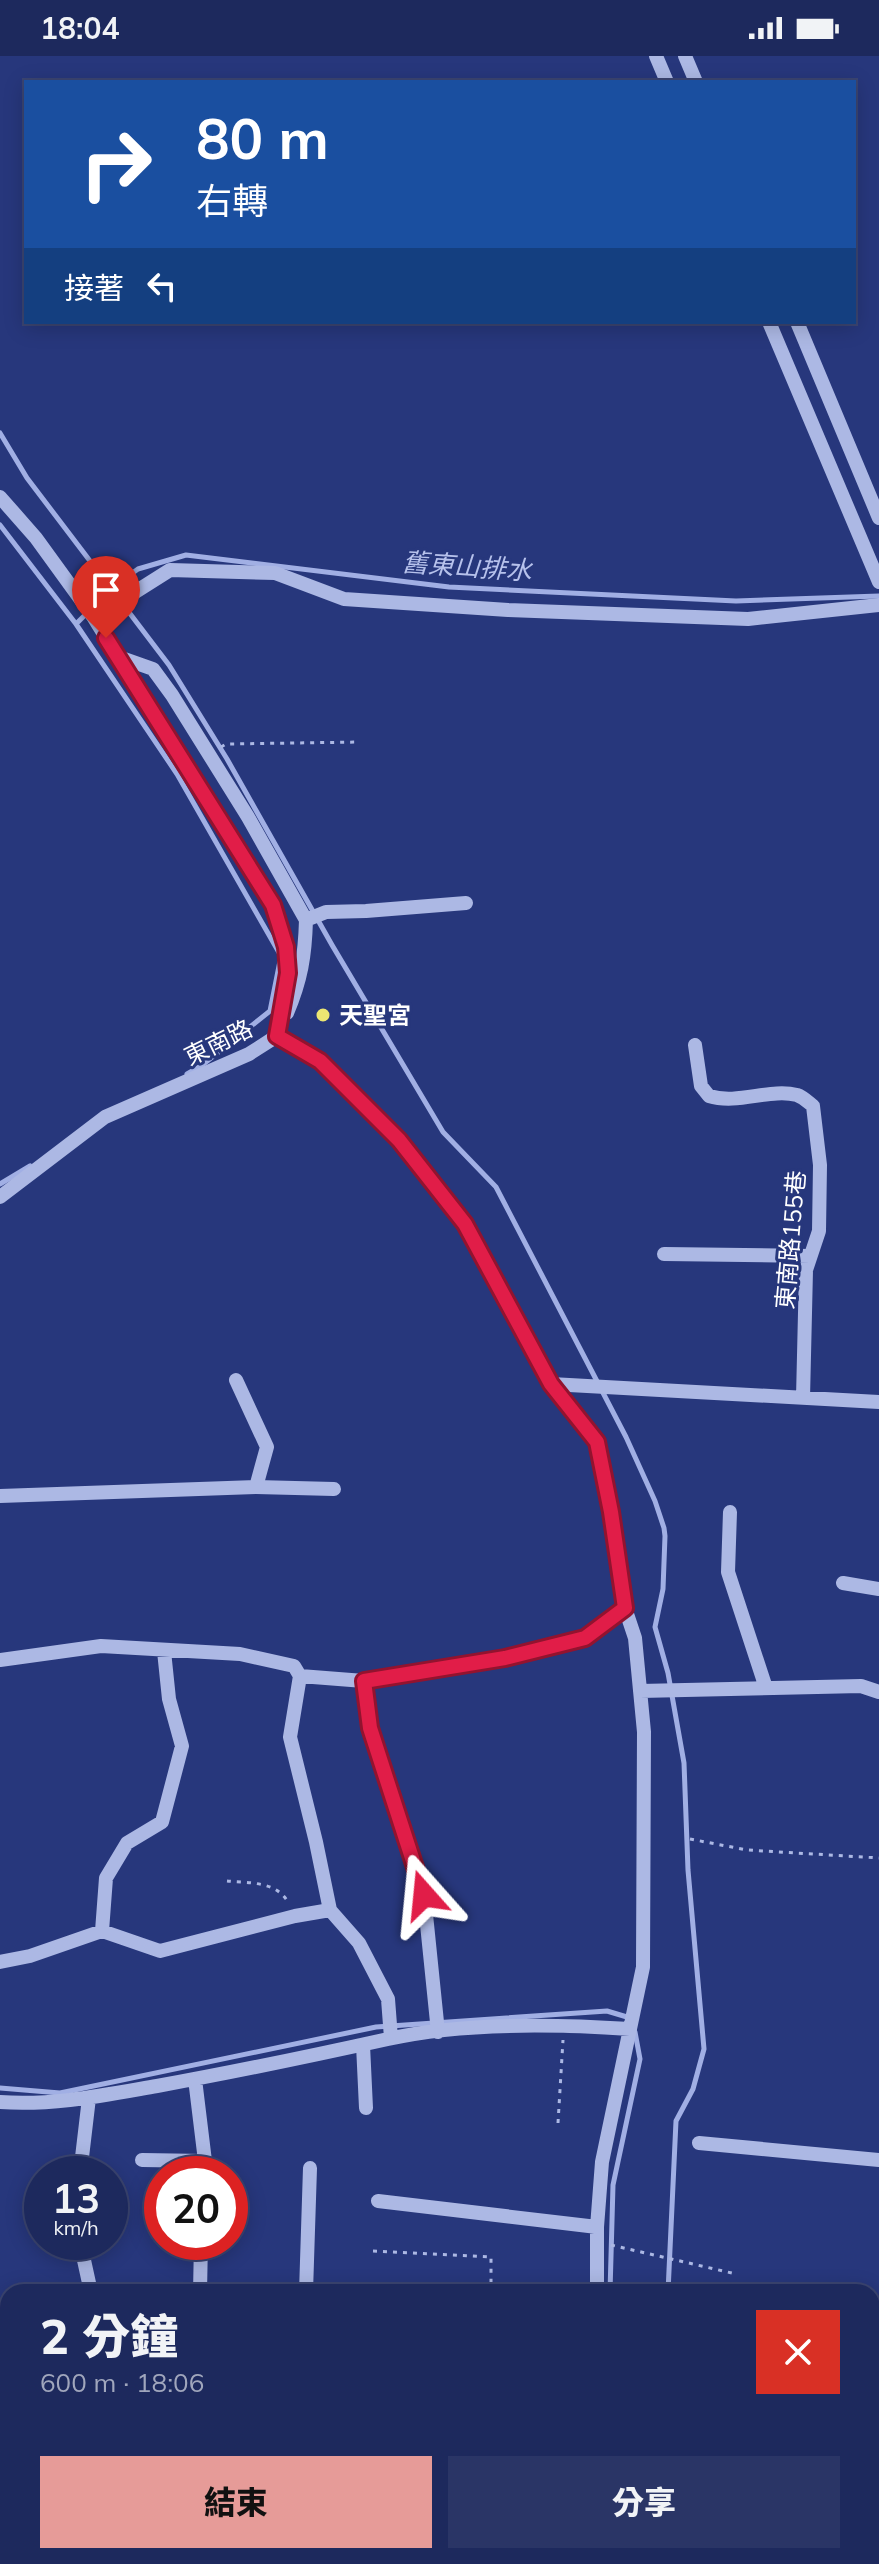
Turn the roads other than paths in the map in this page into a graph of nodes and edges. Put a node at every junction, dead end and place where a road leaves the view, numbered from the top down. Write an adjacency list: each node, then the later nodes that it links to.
1 (656, 56): 3 (street)
2 (685, 56): 4 (street)
3 (666, 80)
4 (695, 80)
5 (770, 324): 9 (street)
6 (798, 324): 8 (street)
7 (0, 497): 11 (street)
8 (879, 518)
9 (879, 582)
10 (879, 605): 11 (street)
11 (94, 618): 12 (street)
12 (119, 657): 14 (street); 15 (street)
13 (466, 903): 14 (street)
14 (306, 920): 15 (street)
15 (277, 1036): 17 (street, 東南路); 21 (street, 東南路)
16 (695, 1045): 19 (street, 東南路155巷)
17 (0, 1197)
18 (664, 1254): 19 (street)
19 (810, 1256): 22 (street, 東南路155巷)
20 (236, 1380): 24 (street)
21 (551, 1384): 22 (street); 30 (street, 東南路)
22 (803, 1398): 23 (street)
23 (879, 1402)
24 (256, 1487): 25 (street); 26 (street)
25 (334, 1489)
26 (0, 1496)
27 (730, 1512): 35 (street)
28 (843, 1583): 29 (street)
29 (879, 1589)
30 (625, 1608): 34 (street); 36 (street, 東南路)
31 (164, 1651): 32 (street); 33 (street); 39 (street)
32 (0, 1660)
33 (300, 1676): 34 (street); 38 (street)
34 (364, 1681): 42 (street)
35 (766, 1688): 36 (street); 37 (street)
36 (640, 1691): 41 (street, 東南路)
37 (879, 1692)
38 (330, 1910): 39 (street); 43 (street)
39 (102, 1931): 40 (street)
40 (0, 1962)
41 (630, 2029): 42 (street); 55 (street, 東南路)
42 (438, 2032): 43 (street)
43 (391, 2038): 44 (street)
44 (363, 2045): 45 (street); 48 (street)
45 (195, 2079): 46 (street); 51 (street)
46 (89, 2098): 47 (street); 50 (street)
47 (0, 2102)
48 (366, 2108)
49 (699, 2143): 52 (street)
50 (82, 2156)
51 (142, 2160)
52 (879, 2160)
53 (310, 2168): 60 (street)
54 (378, 2201): 55 (street)
55 (597, 2227): 61 (street, 東南路)
56 (84, 2260): 58 (street)
57 (201, 2260): 59 (street)
58 (89, 2284)
59 (200, 2284)
60 (306, 2284)
61 (597, 2284)

